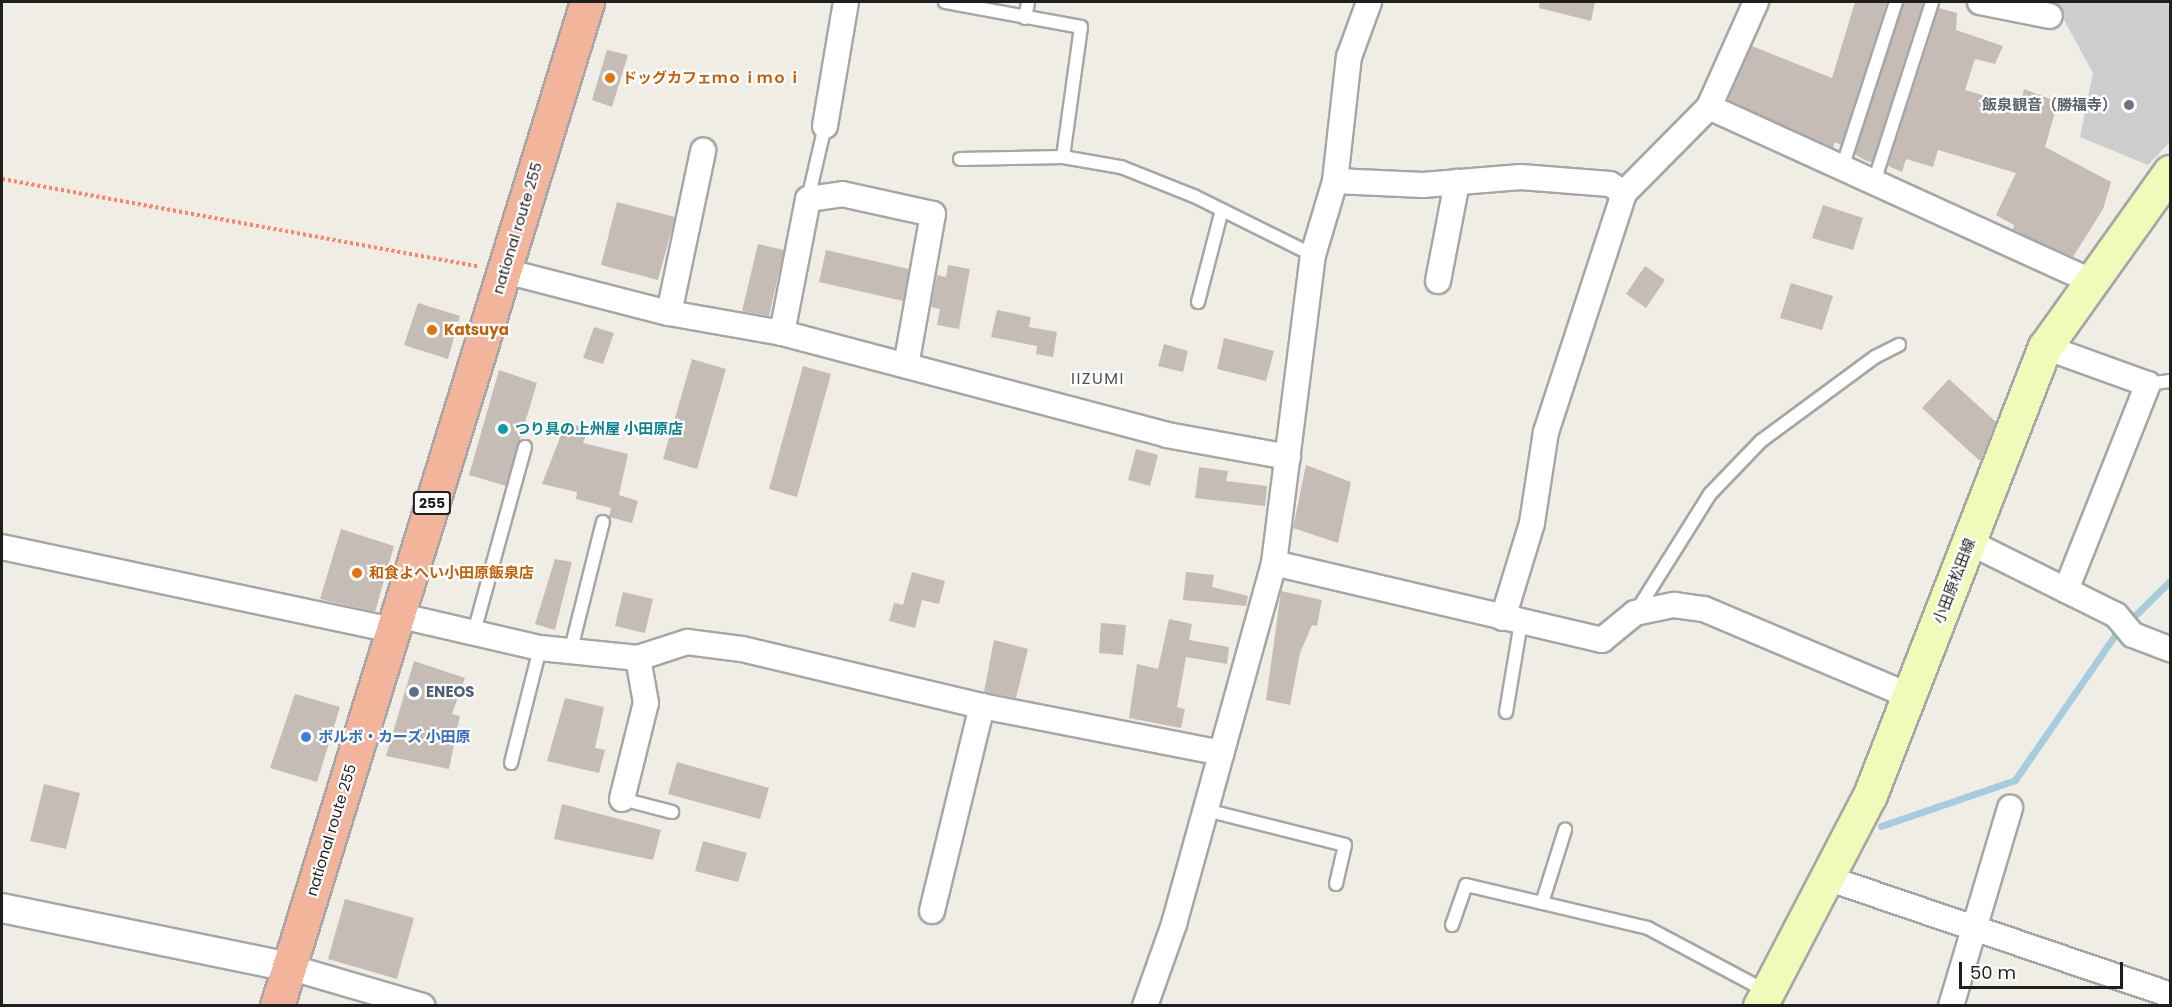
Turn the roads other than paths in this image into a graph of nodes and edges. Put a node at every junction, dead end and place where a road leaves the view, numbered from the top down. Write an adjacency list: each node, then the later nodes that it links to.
1 (587, 2): 26 (highway, national route 255 / 255)
2 (846, 2): 13 (street)
3 (945, 2): 11 (lane)
4 (1028, 2): 11 (lane)
5 (1369, 2): 19 (street)
6 (1756, 2): 12 (street)
7 (1896, 2): 17 (lane)
8 (1932, 2): 21 (lane)
9 (1980, 2): 10 (street)
10 (2050, 16)
11 (1025, 18): 15 (lane)
12 (1709, 107): 17 (street); 22 (street)
13 (825, 126): 23 (lane)
14 (703, 151): 30 (street)
15 (1063, 157): 16 (lane); 24 (lane)
16 (960, 159)
17 (1842, 168): 21 (street)
18 (2170, 172): 27 (main road, 小田原松田線)
19 (1335, 181): 20 (street); 25 (street)
20 (1457, 182): 22 (street); 28 (street)
21 (1874, 182): 27 (street)
22 (1624, 193): 44 (street)
23 (808, 199): 31 (street); 34 (street)
24 (1222, 210): 25 (lane); 29 (lane)
25 (1312, 255): 37 (street)
26 (505, 271): 30 (street); 45 (highway, national route 255 / 255)
27 (2088, 280): 33 (main road, 小田原松田線)
28 (1438, 281)
29 (1198, 302)
30 (669, 313): 31 (street)
31 (782, 333): 34 (street)
32 (1899, 345): 43 (lane)
33 (2045, 347): 35 (street); 39 (main road, 小田原松田線)
34 (906, 366): 37 (street)
35 (2159, 383): 42 (street)
36 (525, 447): 46 (lane)
37 (1288, 457): 41 (street)
38 (603, 522): 48 (lane)
39 (1969, 542): 42 (street); 51 (main road, 小田原松田線)
40 (2, 547): 45 (street)
41 (1274, 563): 44 (street); 54 (street)
42 (2066, 590): 49 (street)
43 (1635, 614): 44 (street); 51 (street)
44 (1512, 620): 53 (lane)
45 (394, 622): 46 (street); 68 (highway, national route 255 / 255)
46 (474, 632): 47 (street)
47 (540, 648): 48 (street); 55 (lane)
48 (571, 649): 50 (street)
49 (2170, 649)
50 (638, 658): 52 (street); 56 (street)
51 (1910, 696): 61 (main road, 小田原松田線)
52 (982, 706): 54 (street); 65 (street)
53 (1506, 712)
54 (1221, 753): 58 (street)
55 (511, 763)
56 (622, 799): 59 (lane)
57 (2010, 808): 66 (street)
58 (1206, 810): 62 (lane); 73 (street)
59 (672, 812)
60 (1565, 830): 63 (lane)
61 (1830, 879): 66 (street); 70 (main road, 小田原松田線)
62 (1336, 884)
63 (1542, 903): 67 (lane); 70 (lane)
64 (2, 908): 68 (street)
65 (932, 911)
66 (1974, 924): 69 (street); 74 (street)
67 (1452, 925)
68 (289, 967): 71 (highway, national route 255 / 255); 72 (street)
69 (2170, 995)
70 (1764, 999)
71 (277, 1005)
72 (422, 1005)
73 (1145, 1005)
74 (1951, 1005)

